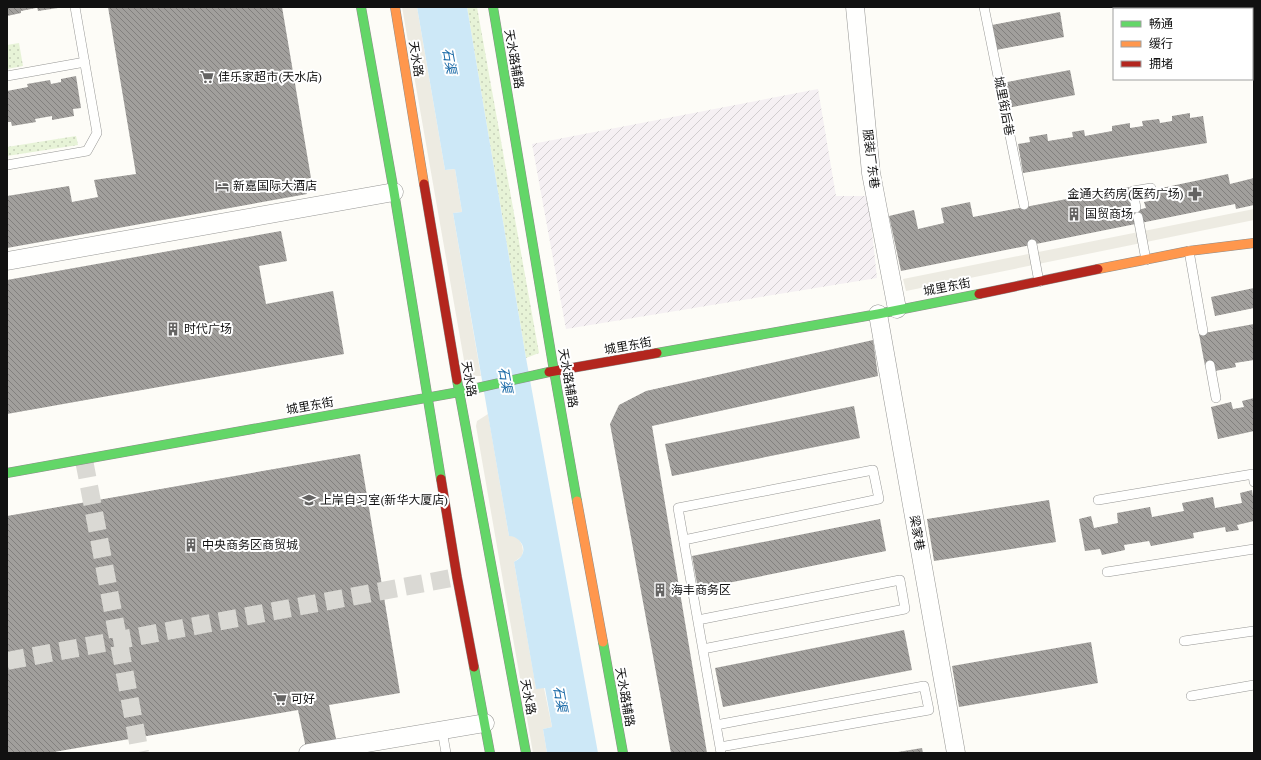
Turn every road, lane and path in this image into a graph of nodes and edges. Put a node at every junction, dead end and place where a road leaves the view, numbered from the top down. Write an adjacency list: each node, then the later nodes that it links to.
1 (75, 7): 7 (lane)
2 (361, 7): 11 (street)
3 (395, 7): 24 (street, 天水路)
4 (493, 7): 23 (street, 天水路辅路)
5 (856, 7): 19 (street, 服装厂东巷)
6 (984, 7): 12 (lane, 城里街后巷)
7 (85, 62): 8 (lane); 9 (lane)
8 (7, 76)
9 (7, 165)
10 (1151, 188): 16 (lane)
11 (394, 192): 17 (street); 25 (street)
12 (1024, 205)
13 (1254, 243): 15 (street, 城里东街)
14 (1032, 244): 18 (lane)
15 (1188, 251): 16 (street, 城里东街); 21 (lane)
16 (1146, 260): 18 (street, 城里东街)
17 (7, 261)
18 (1039, 282): 19 (street, 城里东街)
19 (897, 309): 20 (street, 城里东街)
20 (878, 314): 23 (street, 城里东街); 48 (street, 梁家巷)
21 (1204, 331)
22 (1210, 365): 26 (lane)
23 (554, 371): 24 (street, 城里东街); 47 (street, 天水路辅路)
24 (459, 392): 25 (street, 城里东街); 46 (street, 天水路)
25 (428, 397): 27 (street, 城里东街); 39 (street)
26 (1216, 398)
27 (7, 474)
28 (1254, 482): 29 (lane)
29 (1098, 500)
30 (684, 540): 30 (lane); 33 (lane)
31 (1254, 549): 32 (lane)
32 (1107, 572)
33 (698, 620): 36 (lane); 36 (lane)
34 (1254, 631): 35 (lane)
35 (1184, 641)
36 (703, 649): 40 (lane)
37 (1254, 685): 38 (lane)
38 (1191, 696)
39 (485, 723): 41 (street); 45 (street)
40 (716, 725): 42 (lane); 42 (lane)
41 (442, 730): 43 (street); 44 (lane)
42 (720, 750)
43 (308, 753)
44 (446, 753)
45 (490, 753)
46 (526, 753)
47 (623, 753)
48 (956, 753)

